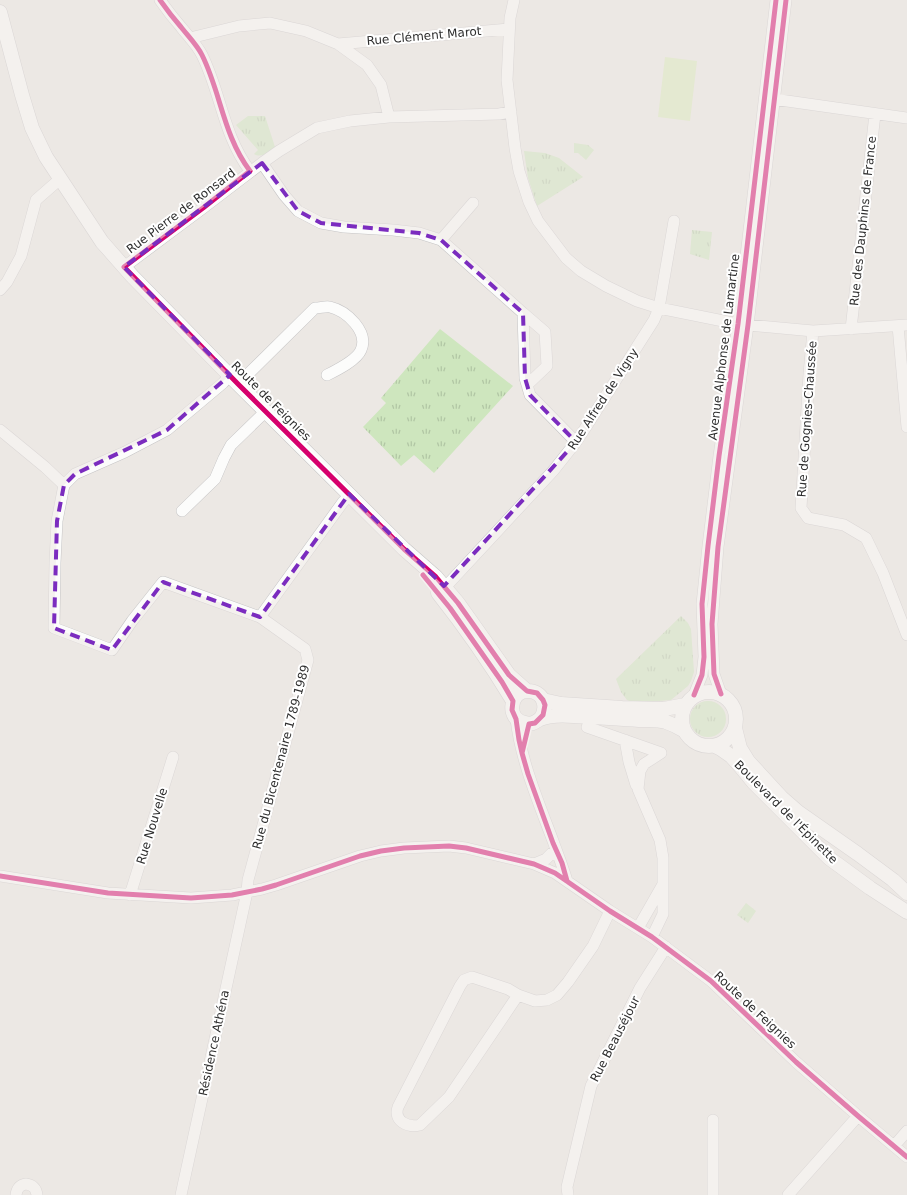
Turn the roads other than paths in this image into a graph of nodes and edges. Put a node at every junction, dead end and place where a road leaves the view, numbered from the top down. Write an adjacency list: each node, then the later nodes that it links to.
1 (160, 0): 7 (street)
2 (514, 0): 6 (street)
3 (776, 0): 9 (street, Avenue Alphonse de Lamartine)
4 (786, 0): 9 (street, Avenue Alphonse de Lamartine)
5 (0, 12): 16 (street, Route de Feignies)
6 (509, 29): 8 (street, Rue Clément Marot); 10 (street)
7 (190, 38): 8 (street); 15 (street)
8 (338, 44): 12 (street)
9 (769, 98): 11 (street); 24 (street, Avenue Alphonse de Lamartine)
10 (511, 112): 12 (street, Rue Pierre de Ronsard); 22 (street)
11 (875, 114): 13 (street); 26 (street, Rue des Dauphins de France)
12 (389, 117): 14 (street, Rue Pierre de Ronsard)
13 (907, 118)
14 (262, 162): 15 (street, Rue Pierre de Ronsard); 19 (street)
15 (250, 171): 20 (street, Rue Pierre de Ronsard)
16 (60, 179): 20 (street, Route de Feignies); 21 (street)
17 (473, 203): 19 (street)
18 (674, 220): 22 (street, Rue Alfred de Vigny)
19 (441, 240): 23 (street)
20 (124, 267): 29 (street, Route de Feignies)
21 (0, 290)
22 (658, 308): 24 (street); 34 (street, Rue Alfred de Vigny)
23 (522, 313): 30 (street); 30 (street)
24 (743, 324): 27 (street); 42 (street, Avenue Alphonse de Lamartine); 45 (street, Avenue Alphonse de Lamartine)
25 (902, 326): 26 (street); 32 (street)
26 (850, 329): 27 (street)
27 (813, 330): 40 (street, Rue de Gognies-Chaussée)
28 (327, 375): 29 (street)
29 (234, 380): 31 (street, Route de Feignies); 35 (street)
30 (527, 385): 34 (street)
31 (266, 411): 36 (street, Route de Feignies); 37 (street)
32 (907, 427)
33 (0, 430): 35 (street)
34 (576, 442): 38 (street, Rue Alfred de Vigny)
35 (64, 485): 39 (street, Rue du Bicentenaire 1789-1989)
36 (350, 495): 38 (street, Route de Feignies); 39 (street)
37 (182, 512)
38 (440, 589): 41 (street, Route de Feignies); 43 (street, Route de Feignies)
39 (260, 618): 61 (street, Rue du Bicentenaire 1789-1989)
40 (907, 635)
41 (527, 691): 43 (street); 44 (street)
42 (721, 694): 45 (street); 49 (street)
43 (513, 700): 46 (street)
44 (543, 700): 45 (street); 47 (street)
45 (689, 700): 50 (street)
46 (516, 719): 47 (street); 53 (street)
47 (535, 722): 50 (street); 53 (street)
48 (587, 727): 51 (street)
49 (735, 728): 52 (street); 62 (street, Boulevard de l'Épinette)
50 (683, 730): 52 (street)
51 (625, 740): 55 (street); 55 (street)
52 (715, 746): 65 (street, Boulevard de l'Épinette)
53 (522, 753): 56 (street)
54 (173, 757): 63 (street, Rue Nouvelle)
55 (638, 789): 60 (street)
56 (553, 848): 57 (street); 58 (street)
57 (534, 864): 58 (street, Route de Feignies); 61 (street, Route de Feignies)
58 (559, 868): 64 (street, Route de Feignies)
59 (0, 876): 63 (street, Route de Feignies)
60 (663, 885): 66 (street); 67 (street)
61 (247, 892): 63 (street, Route de Feignies); 77 (street, Résidence Athéna)
62 (907, 893)
63 (130, 895)
64 (610, 911): 66 (street, Route de Feignies); 69 (street)
65 (907, 912)
66 (638, 928): 67 (street, Route de Feignies)
67 (652, 937): 68 (street, Route de Feignies)
68 (666, 947): 70 (street, Route de Feignies); 78 (street, Rue Beauséjour)
69 (518, 995): 69 (street)
70 (858, 1116): 73 (street, Route de Feignies); 80 (street)
71 (713, 1120): 79 (street)
72 (907, 1131): 73 (street)
73 (894, 1146): 74 (street, Route de Feignies)
74 (907, 1157)
75 (16, 1195): 76 (street)
76 (37, 1195)
77 (181, 1195)
78 (568, 1195)
79 (712, 1195)
80 (788, 1195)

